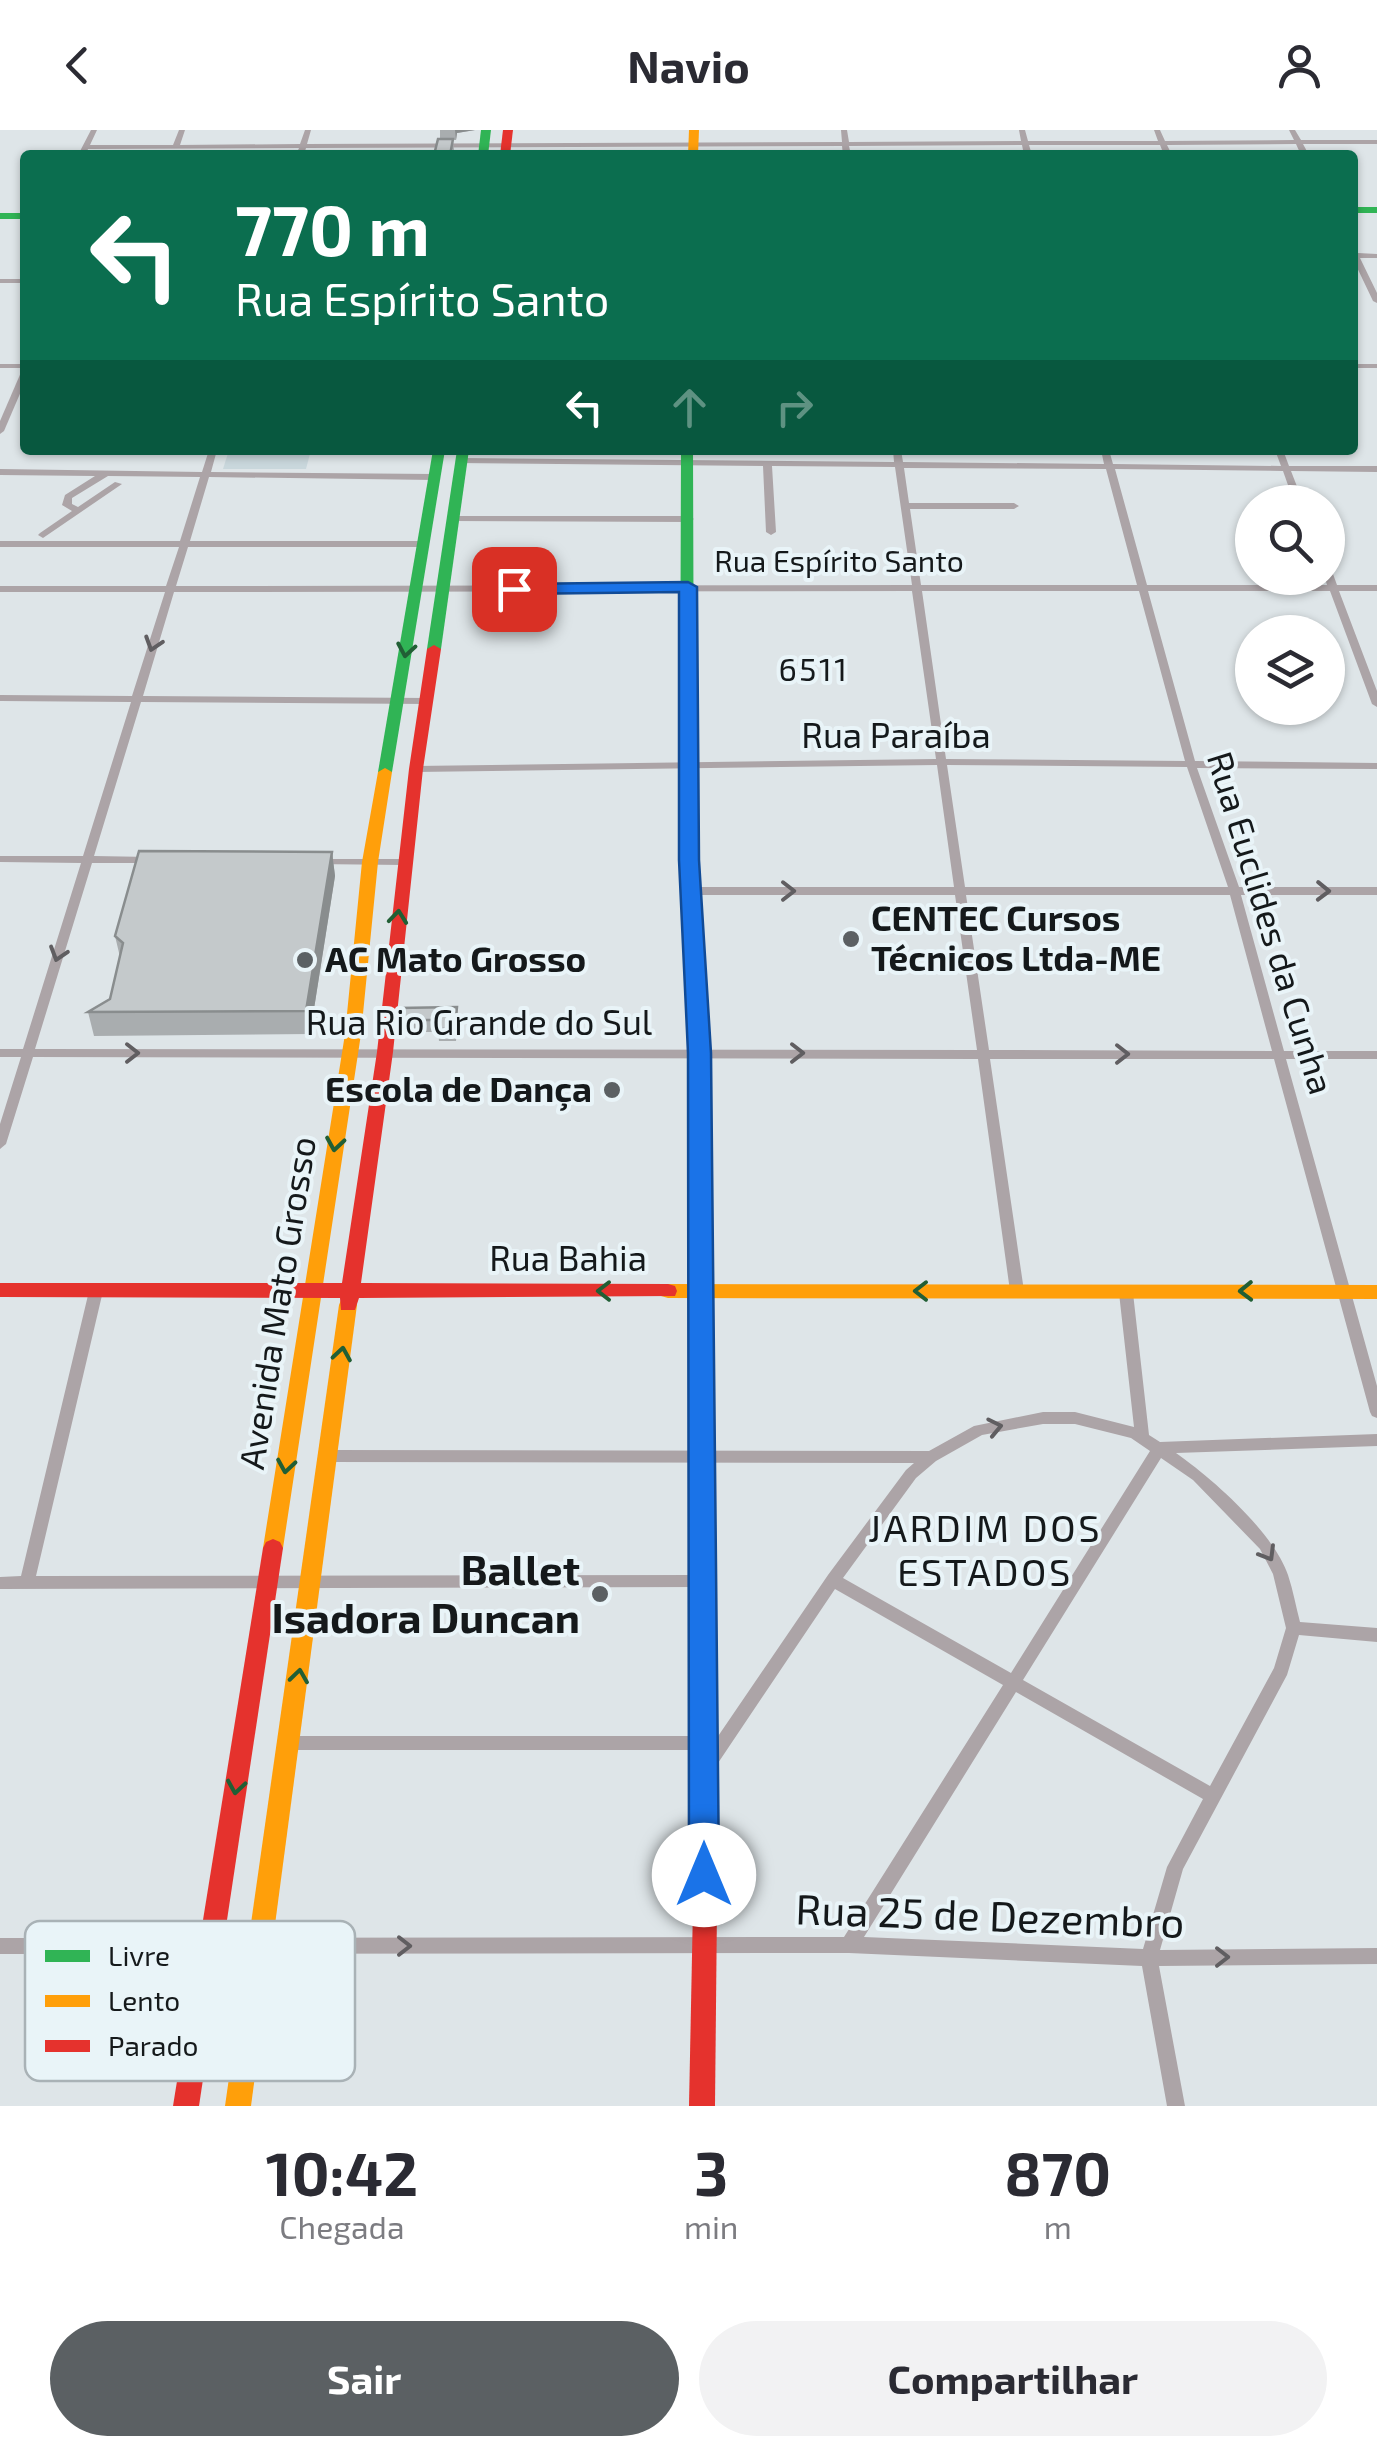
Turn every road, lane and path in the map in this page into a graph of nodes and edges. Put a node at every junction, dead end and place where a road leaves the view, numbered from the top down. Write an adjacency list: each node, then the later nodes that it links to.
1 (182, 130): 14 (street)
2 (844, 130): 13 (street)
3 (1022, 130): 11 (street)
4 (1157, 130): 6 (street)
5 (1292, 130): 12 (street)
6 (1162, 142): 11 (street); 12 (street); 20 (street)
7 (1377, 142): 12 (street)
8 (485, 143): 9 (street); 17 (street)
9 (506, 143): 10 (street)
10 (694, 143): 13 (street)
11 (1025, 143): 13 (street); 19 (street)
12 (1299, 143): 21 (street)
13 (846, 144): 18 (street)
14 (176, 146): 15 (street); 16 (street)
15 (102, 150)
16 (277, 150)
17 (325, 150)
18 (847, 150)
19 (1027, 150)
20 (1166, 150)
21 (1302, 150)
22 (1358, 262): 23 (street)
23 (1377, 302)
24 (20, 381): 25 (street)
25 (0, 430)
26 (212, 455): 41 (street)
27 (898, 455): 35 (street)
28 (1106, 455): 36 (street, Rua Euclides da Cunha)
29 (1281, 455): 37 (street)
30 (563, 456): 31 (street); 32 (street)
31 (686, 456): 34 (street); 48 (main road)
32 (462, 460): 33 (main road); 47 (main road, Avenida Mato Grosso)
33 (437, 463): 41 (street); 53 (main road, Avenida Mato Grosso)
34 (767, 464): 35 (street); 49 (street)
35 (900, 467): 36 (street); 44 (street)
36 (1110, 468): 37 (street); 56 (street, Rua Euclides da Cunha)
37 (1286, 468): 38 (street); 43 (street)
38 (1377, 469)
39 (0, 472): 40 (street)
40 (106, 473): 41 (street); 46 (street)
41 (206, 474): 52 (street)
42 (118, 484): 46 (street)
43 (1292, 485)
44 (905, 506): 45 (street); 55 (street)
45 (1014, 506)
46 (78, 511): 50 (street)
47 (454, 519): 48 (street); 63 (main road, Avenida Mato Grosso)
48 (689, 519): 54 (main road)
49 (770, 532)
50 (44, 534)
51 (0, 544): 52 (street)
52 (185, 544): 53 (street); 61 (street)
53 (422, 544): 62 (main road, Avenida Mato Grosso)
54 (688, 587): 55 (street, Rua Espírito Santo); 63 (street, Rua Espírito Santo); 72 (main road)
55 (916, 587): 56 (street, Rua Espírito Santo); 70 (street)
56 (1141, 588): 57 (street, Rua Espírito Santo); 71 (street, Rua Euclides da Cunha)
57 (1235, 588)
58 (1345, 588): 59 (street, Rua Espírito Santo)
59 (1377, 588)
60 (0, 589): 61 (street, Rua Espírito Santo)
61 (170, 589): 62 (street, Rua Espírito Santo); 66 (street, one-way to 66)
62 (416, 590): 63 (street, Rua Espírito Santo); 67 (main road, Avenida Mato Grosso, one-way to 67)
63 (444, 590): 68 (main road, Avenida Mato Grosso)
64 (1336, 595): 69 (street)
65 (0, 698): 66 (street)
66 (136, 698): 67 (street); 76 (street)
67 (397, 700): 68 (street); 79 (main road, Avenida Mato Grosso)
68 (427, 702): 74 (main road, Avenida Mato Grosso)
69 (1377, 704)
70 (941, 762): 71 (street, Rua Paraíba); 72 (street, Rua Paraíba); 81 (street)
71 (1190, 764): 73 (street, Rua Paraíba); 82 (street, Rua Euclides da Cunha)
72 (687, 765): 74 (street, Rua Paraíba); 83 (main road)
73 (1377, 766)
74 (416, 769): 80 (main road, Avenida Mato Grosso)
75 (0, 859): 76 (street)
76 (86, 860): 77 (street); 88 (street, one-way to 88)
77 (166, 860)
78 (296, 861): 79 (street)
79 (370, 862): 80 (street); 85 (main road, Avenida Mato Grosso)
80 (404, 862): 86 (main road, Avenida Mato Grosso, one-way to 80)
81 (960, 890): 82 (street); 83 (street, one-way to 81); 90 (street)
82 (1234, 890): 84 (street, one-way to 84); 91 (street, Rua Euclides da Cunha)
83 (690, 891): 89 (main road)
84 (1377, 891)
85 (350, 1052): 86 (street, Rua Rio Grande do Sul); 88 (street, Rua Rio Grande do Sul, one-way to 85); 99 (main road, Avenida Mato Grosso, one-way to 99)
86 (386, 1052): 89 (street, Rua Rio Grande do Sul); 100 (main road, Avenida Mato Grosso)
87 (0, 1053): 88 (street, Rua Rio Grande do Sul)
88 (28, 1053): 93 (street)
89 (700, 1053): 90 (street, Rua Rio Grande do Sul, one-way to 90); 98 (main road)
90 (983, 1054): 91 (street, Rua Rio Grande do Sul, one-way to 91); 96 (street)
91 (1279, 1054): 92 (street, Rua Rio Grande do Sul); 97 (street, Rua Euclides da Cunha)
92 (1377, 1054)
93 (0, 1144)
94 (0, 1290): 95 (main road, Rua Bahia)
95 (96, 1290): 99 (main road, Rua Bahia); 112 (street)
96 (1016, 1290): 98 (main road, Rua Bahia, one-way to 98); 102 (main road, Rua Bahia)
97 (1344, 1290): 101 (main road, Rua Bahia); 102 (main road, Rua Bahia, one-way to 102); 103 (street, Rua Euclides da Cunha)
98 (701, 1291): 100 (main road, Rua Bahia, one-way to 100); 107 (main road)
99 (312, 1292): 100 (main road, Rua Bahia); 113 (main road, Avenida Mato Grosso, one-way to 113)
100 (352, 1292): 108 (main road, Avenida Mato Grosso, one-way to 100)
101 (1377, 1292)
102 (1126, 1293): 104 (street)
103 (1377, 1412)
104 (1142, 1437): 106 (street); 109 (street, one-way to 104)
105 (1377, 1440): 106 (street)
106 (1160, 1448): 116 (street, one-way to 116); 118 (street)
107 (700, 1454): 108 (street); 109 (street); 111 (main road)
108 (326, 1456): 114 (main road, Avenida Mato Grosso)
109 (930, 1457): 110 (street)
110 (833, 1580): 118 (street); 121 (street)
111 (703, 1581): 114 (street); 119 (main road)
112 (28, 1582): 113 (street); 115 (street)
113 (268, 1582): 114 (street); 123 (main road, Avenida Mato Grosso, one-way to 123)
114 (312, 1582): 120 (main road, Avenida Mato Grosso, one-way to 114)
115 (0, 1583)
116 (1294, 1628): 117 (street); 122 (street)
117 (1377, 1635)
118 (1011, 1684): 122 (street); 126 (street)
119 (704, 1743): 120 (street); 121 (main road)
120 (289, 1744): 124 (main road, Avenida Mato Grosso)
121 (704, 1770): 125 (main road)
122 (1212, 1795): 129 (street)
123 (215, 1921)
124 (264, 1921)
125 (704, 1945): 126 (street, Rua 25 de Dezembro); 127 (street, Rua 25 de Dezembro, one-way to 125); 134 (main road)
126 (849, 1945): 129 (street, Rua 25 de Dezembro)
127 (355, 1946)
128 (1377, 1956): 129 (street, Rua 25 de Dezembro, one-way to 128)
129 (1149, 1958): 135 (street)
130 (190, 2081): 132 (main road, Avenida Mato Grosso)
131 (242, 2081): 133 (main road, Avenida Mato Grosso)
132 (186, 2106)
133 (238, 2106)
134 (702, 2106)
135 (1176, 2106)

